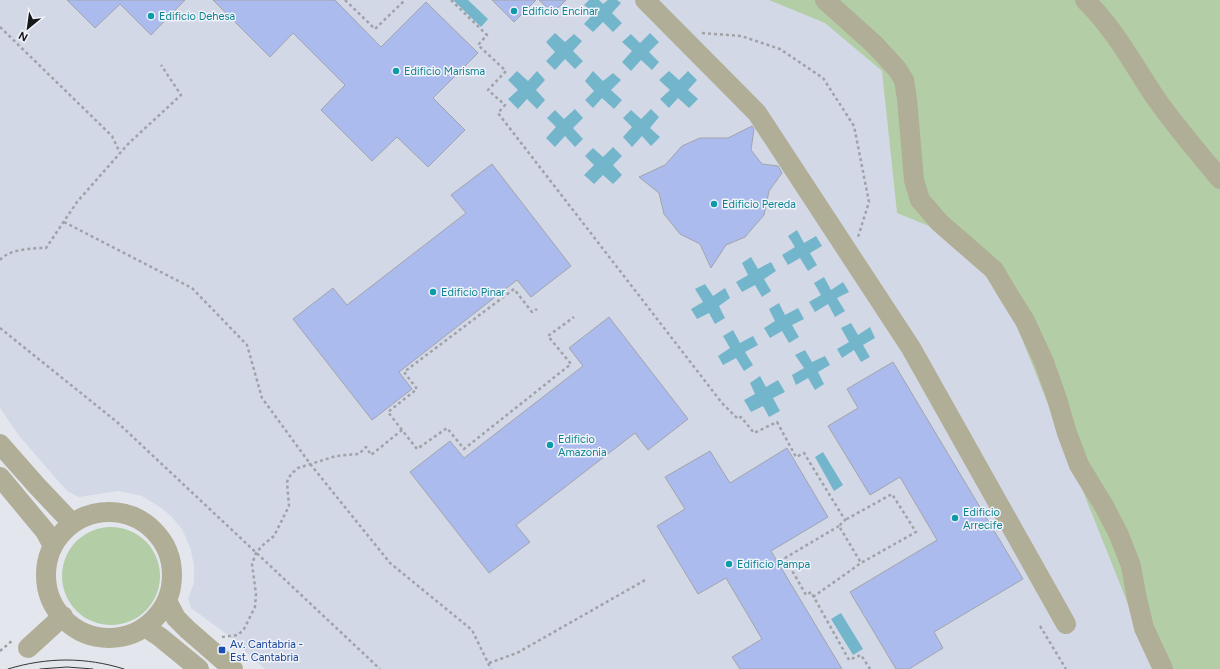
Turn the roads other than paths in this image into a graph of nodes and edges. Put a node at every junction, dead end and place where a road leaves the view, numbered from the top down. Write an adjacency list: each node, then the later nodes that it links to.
1 (645, 0): 11 (street)
2 (825, 0): 16 (street)
3 (1085, 0): 4 (street)
4 (1220, 179)
5 (0, 444): 7 (street)
6 (0, 477): 8 (street)
7 (72, 523): 8 (street); 9 (street)
8 (53, 546): 10 (street)
9 (167, 601): 12 (street); 15 (street)
10 (63, 616): 12 (street); 13 (street)
11 (1066, 624)
12 (145, 627): 14 (street)
13 (28, 648)
14 (199, 669)
15 (233, 669)
16 (1163, 669)

